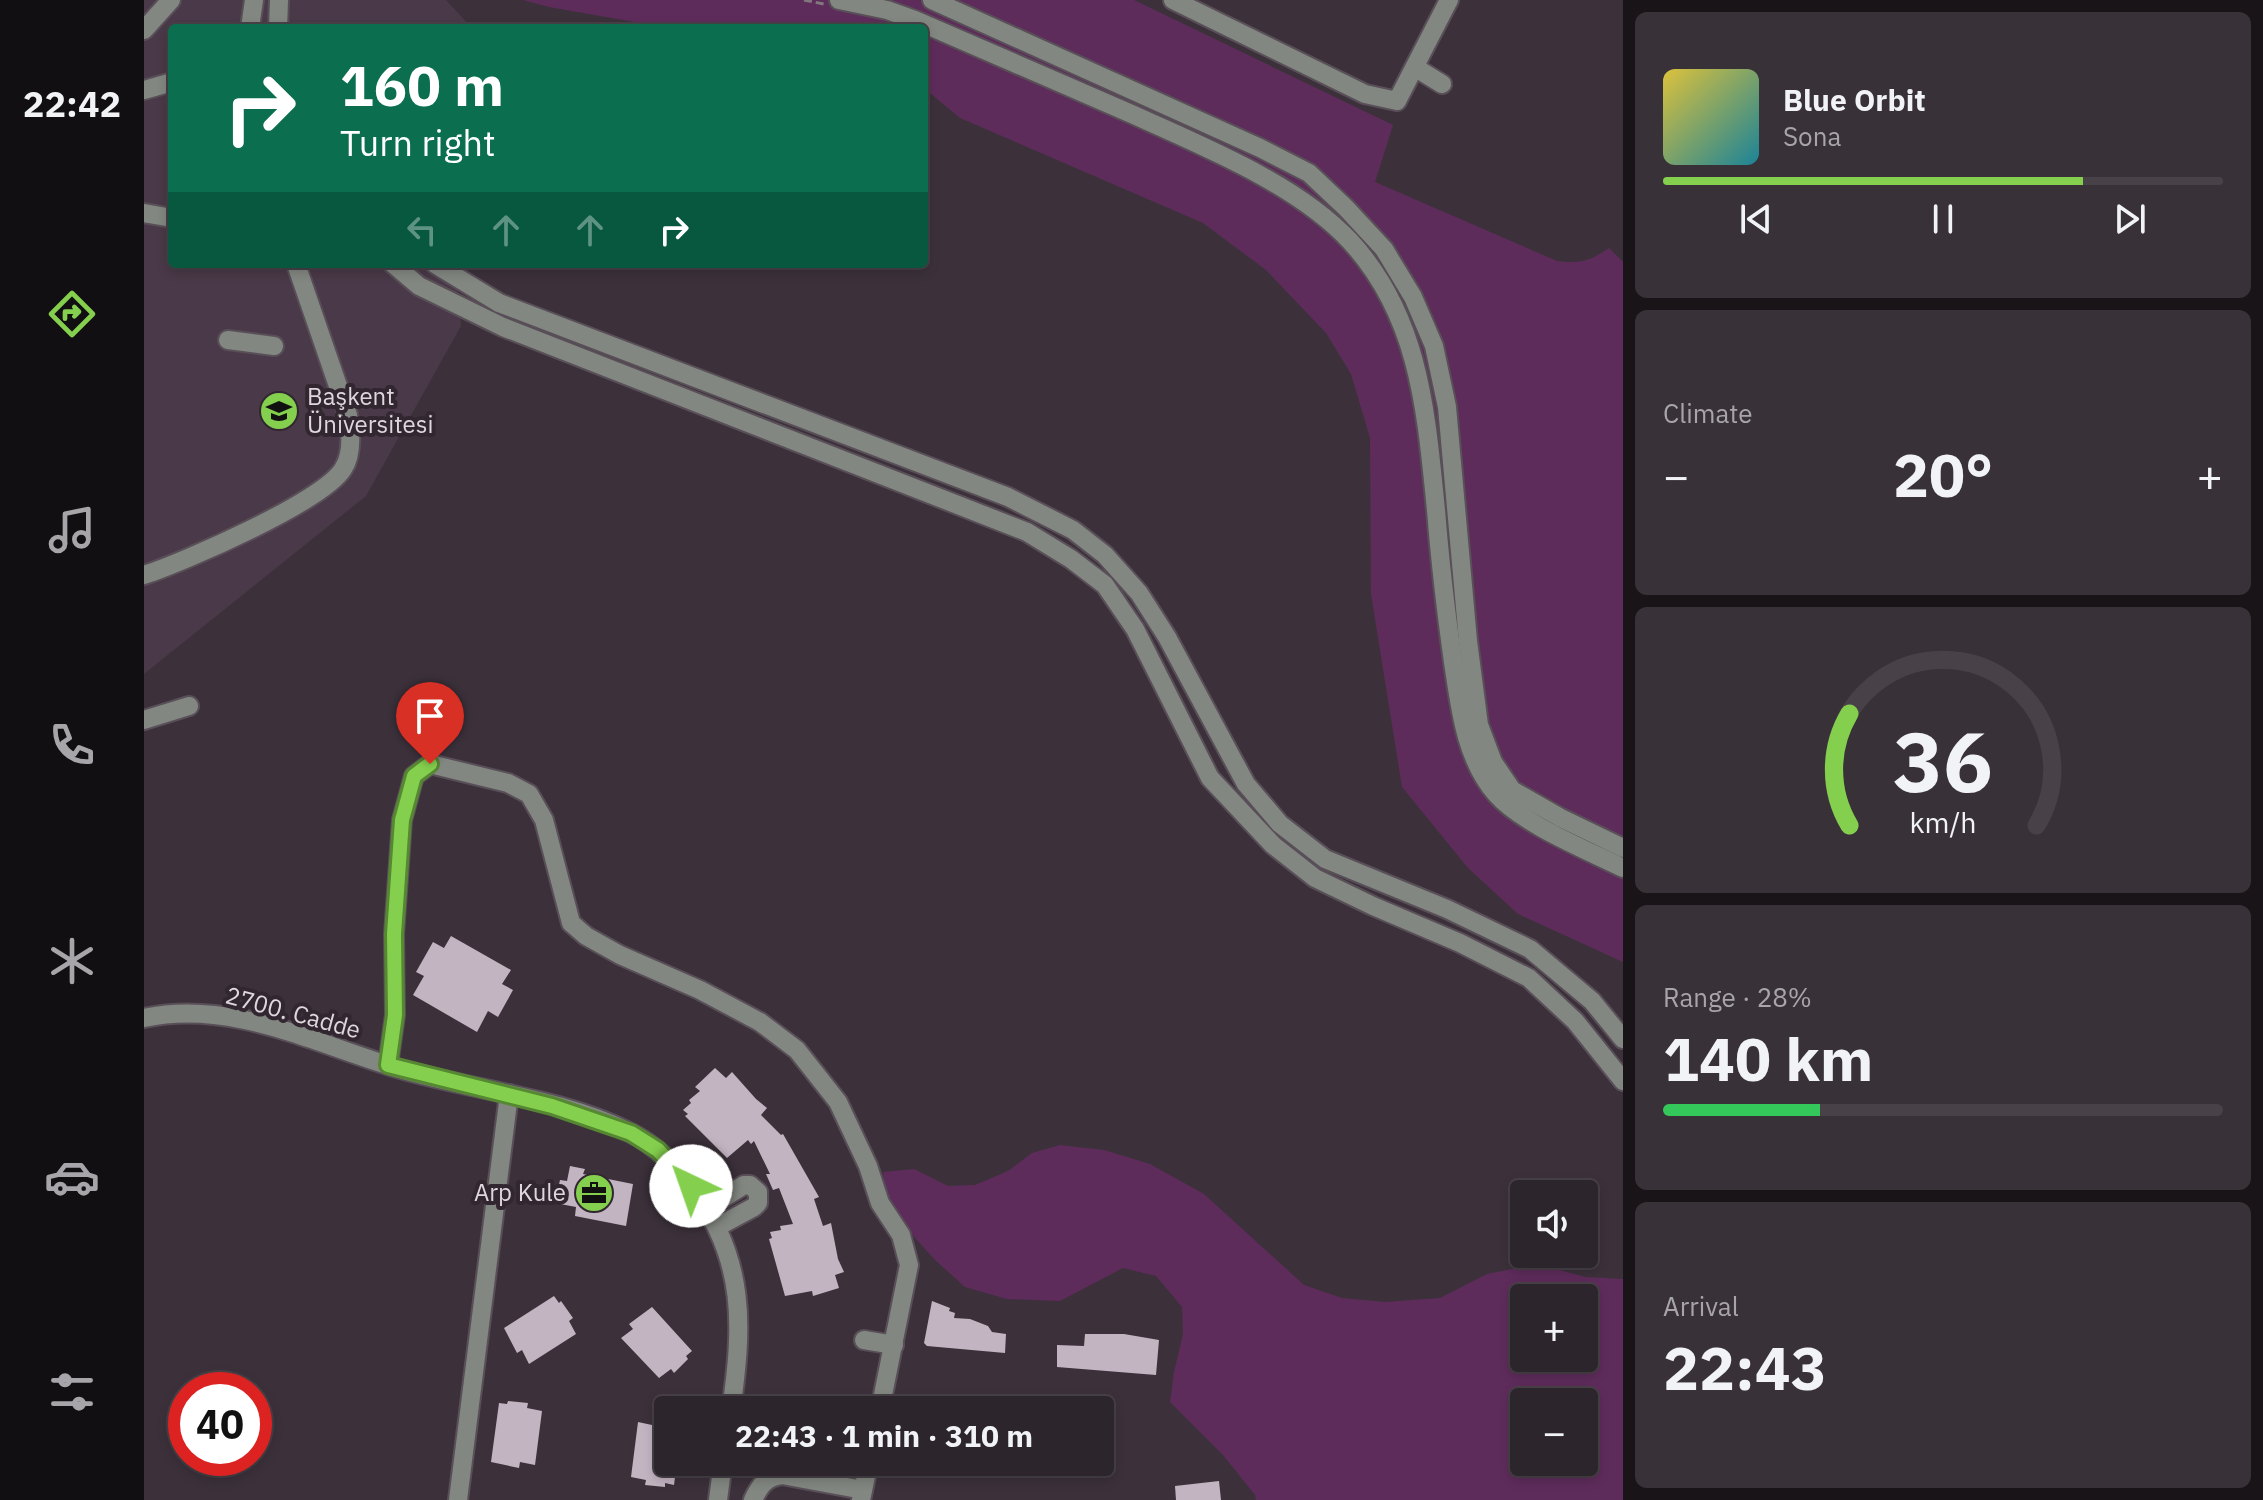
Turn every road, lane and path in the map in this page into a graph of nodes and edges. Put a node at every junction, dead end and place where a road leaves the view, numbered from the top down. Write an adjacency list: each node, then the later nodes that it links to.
1 (171, 0): 12 (street)
2 (254, 0): 8 (street)
3 (279, 0): 9 (street)
4 (839, 0): 10 (street)
5 (932, 0): 27 (street)
6 (1173, 0): 13 (street)
7 (1449, 0): 13 (street)
8 (251, 24)
9 (278, 24)
10 (924, 24)
11 (928, 26): 28 (street)
12 (144, 30)
13 (1416, 68): 15 (street)
14 (168, 83): 16 (street)
15 (1442, 84)
16 (144, 90)
17 (144, 213): 18 (street)
18 (168, 217)
19 (297, 268): 24 (street)
20 (398, 268): 32 (street)
21 (442, 268): 30 (street)
22 (228, 340): 23 (street)
23 (274, 346)
24 (144, 575)
25 (189, 706): 26 (street)
26 (144, 720)
27 (1623, 848)
28 (1623, 868)
29 (144, 1018): 31 (street, 2700. Cadde)
30 (1623, 1039)
31 (388, 1065): 33 (street, 2700. Cadde); 37 (street)
32 (1623, 1081)
33 (509, 1094): 34 (street, 2700. Cadde); 42 (street)
34 (707, 1208): 35 (street, 2700. Cadde); 35 (street)
35 (717, 1227): 38 (street, 2700. Cadde)
36 (864, 1340): 37 (street)
37 (894, 1345): 39 (street)
38 (732, 1396)
39 (883, 1396)
40 (721, 1476): 43 (street)
41 (862, 1495): 44 (street)
42 (458, 1500)
43 (718, 1500)
44 (753, 1500)

